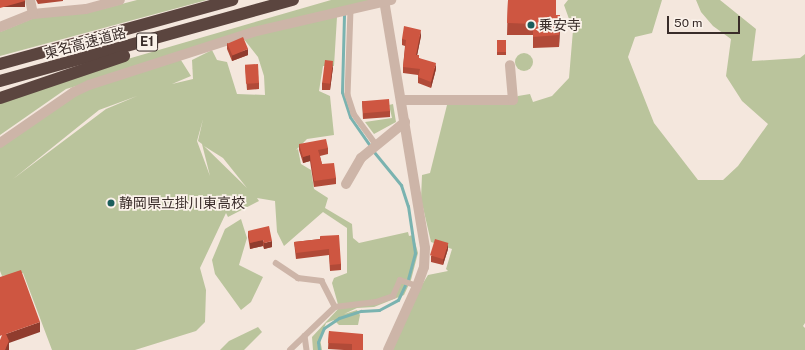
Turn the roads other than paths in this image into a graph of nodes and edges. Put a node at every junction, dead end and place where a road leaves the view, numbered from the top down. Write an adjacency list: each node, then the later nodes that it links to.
1 (30, 0): 7 (street)
2 (120, 0): 7 (street)
3 (232, 0): 10 (highway, 東名高速道路 / E1)
4 (293, 0): 8 (highway, 東名高速道路 / E1)
5 (387, 1): 6 (street); 14 (street)
6 (351, 10): 16 (street); 17 (lane)
7 (33, 14): 9 (street)
8 (241, 16): 12 (highway, 東名高速道路 / E1); 13 (highway)
9 (0, 27)
10 (0, 64)
11 (510, 65): 14 (street)
12 (0, 81)
13 (0, 98)
14 (401, 100): 15 (street)
15 (405, 122): 17 (street); 20 (street)
16 (0, 143)
17 (376, 144): 18 (street)
18 (346, 184)
19 (276, 263): 21 (lane)
20 (417, 286): 21 (lane); 25 (street)
21 (335, 307): 22 (lane)
22 (305, 336): 23 (lane); 24 (lane)
23 (290, 350)
24 (307, 350)
25 (388, 350)

